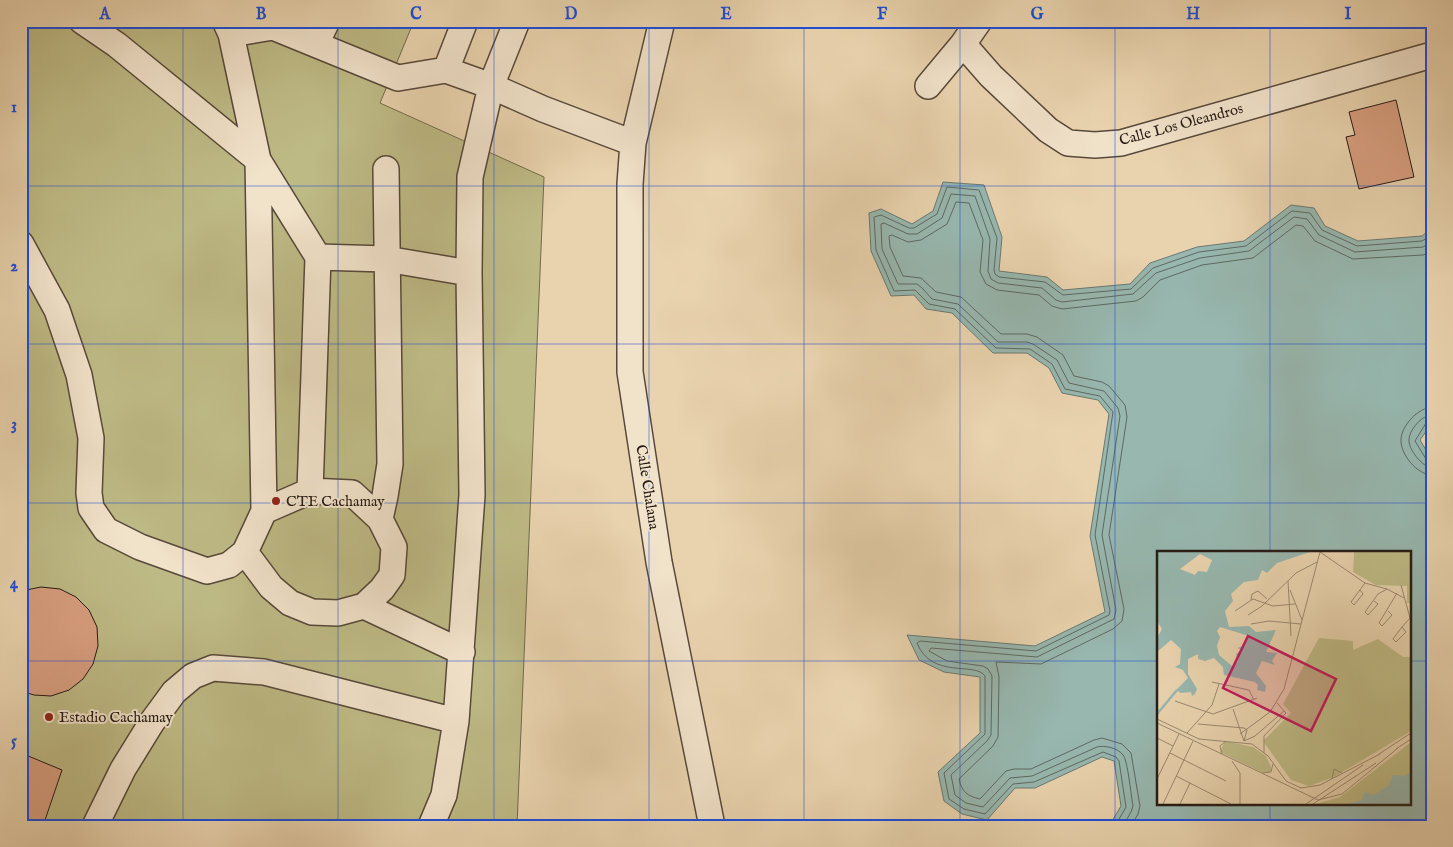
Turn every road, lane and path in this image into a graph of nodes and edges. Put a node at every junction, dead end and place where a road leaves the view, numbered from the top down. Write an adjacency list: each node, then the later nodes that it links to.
1 (82, 21): 15 (street)
2 (327, 21): 8 (street)
3 (465, 21): 11 (street)
4 (517, 21): 12 (street)
5 (662, 21): 14 (street, Calle Chalana)
6 (979, 21): 9 (street)
7 (228, 27): 8 (street); 15 (street)
8 (316, 44): 11 (street)
9 (963, 44): 10 (street, Calle Los Oleandros); 13 (street)
10 (1432, 55)
11 (446, 70): 12 (street)
12 (491, 86): 14 (street); 20 (street)
13 (928, 86)
14 (633, 143): 30 (street, Calle Chalana)
15 (258, 160): 18 (street); 22 (street)
16 (386, 169): 19 (street)
17 (21, 244): 24 (street)
18 (318, 257): 19 (street); 21 (street)
19 (386, 259): 20 (street); 23 (street)
20 (469, 274): 26 (street)
21 (310, 491): 22 (street); 23 (street)
22 (264, 511): 24 (street)
23 (380, 518): 25 (street)
24 (245, 552): 25 (street)
25 (364, 606): 26 (street)
26 (462, 652): 27 (street)
27 (456, 721): 28 (street); 29 (street)
28 (95, 826)
29 (431, 826)
30 (712, 826)

